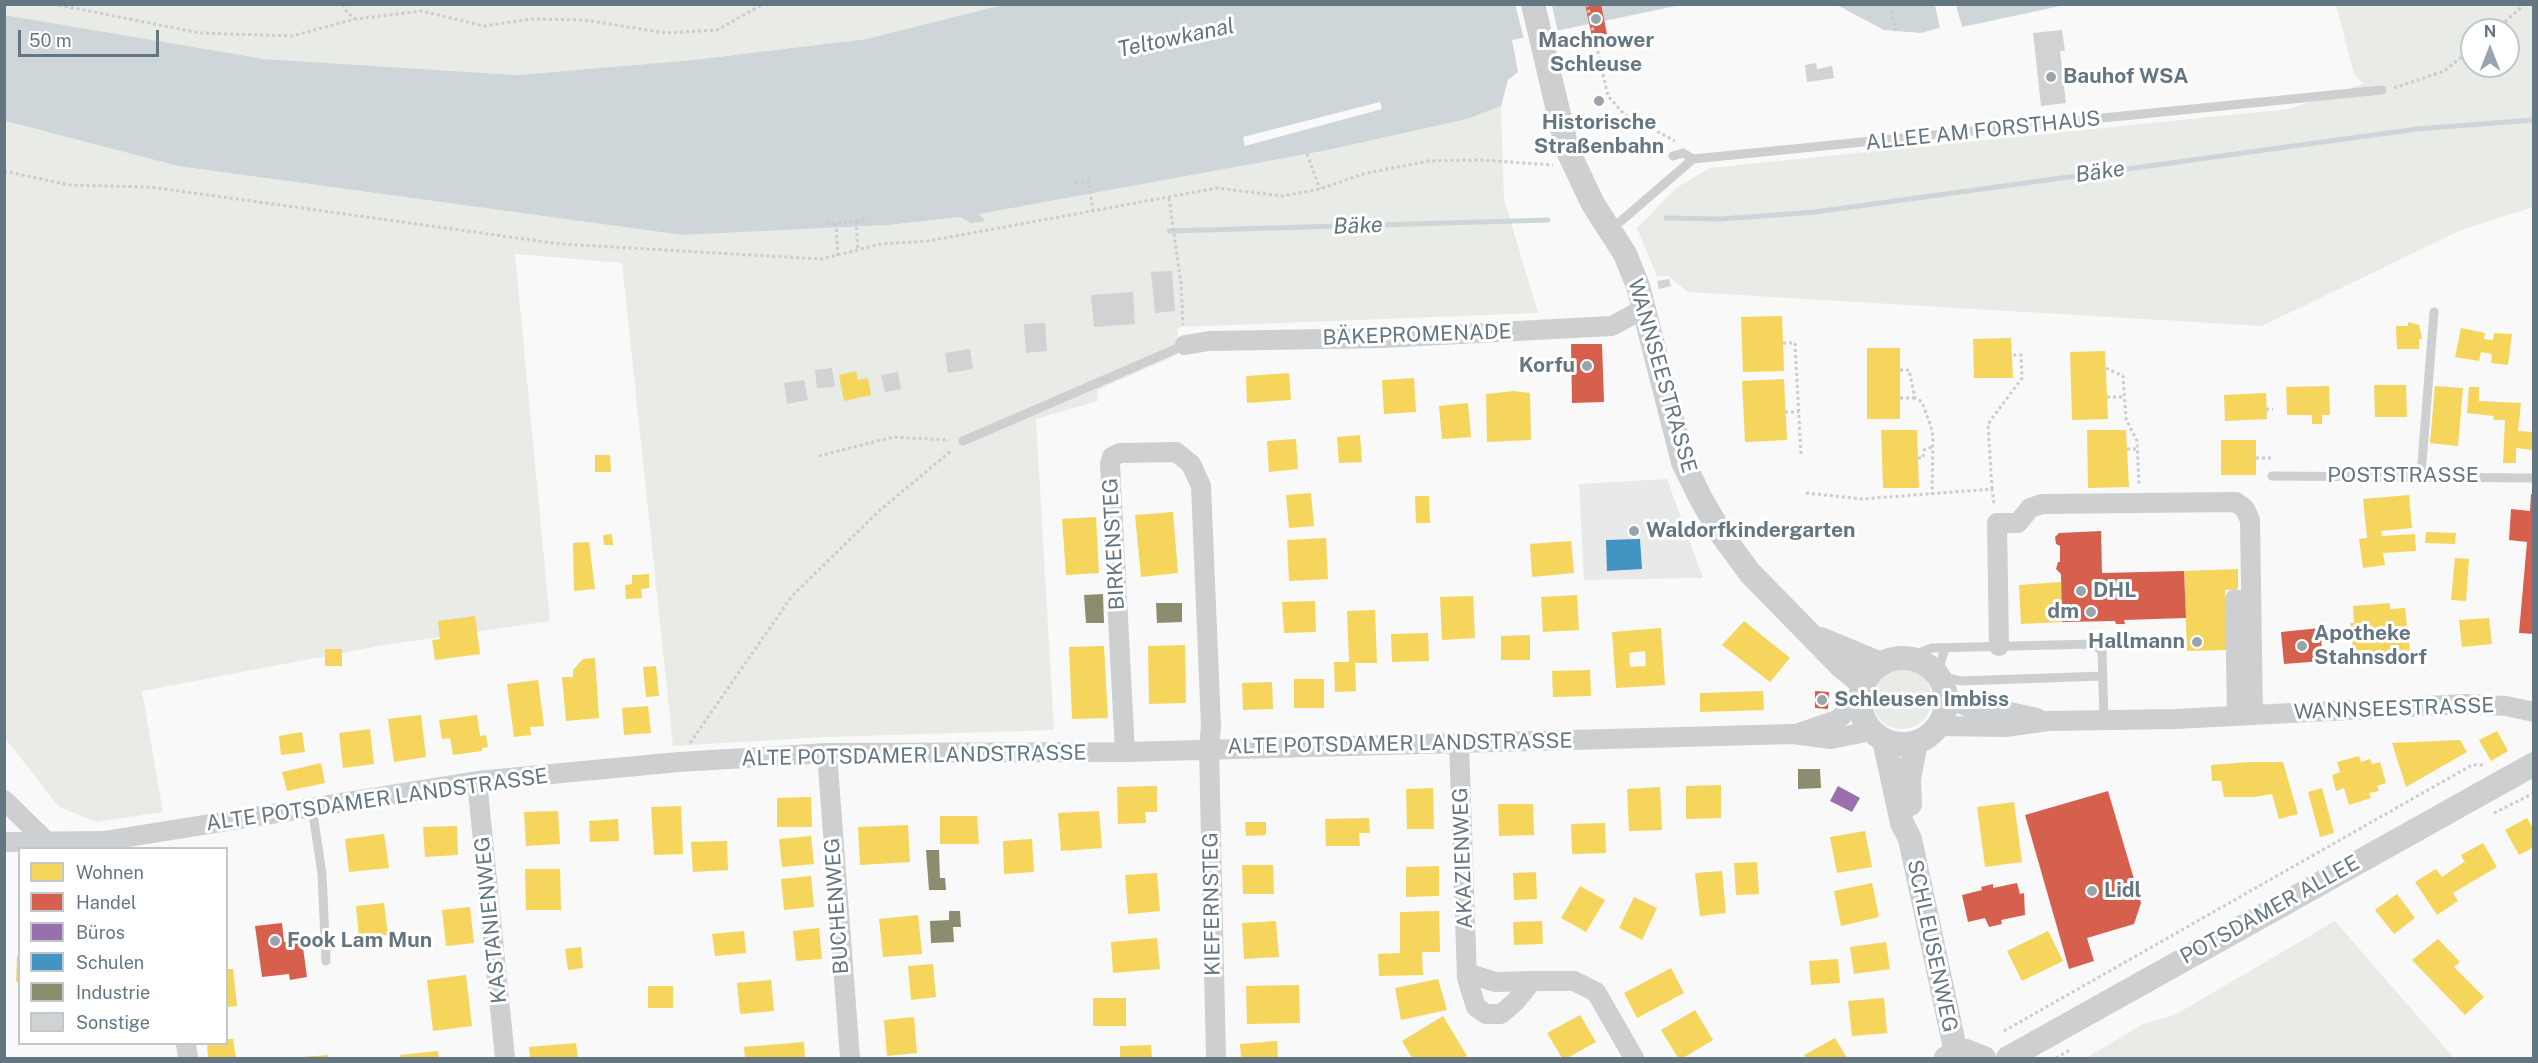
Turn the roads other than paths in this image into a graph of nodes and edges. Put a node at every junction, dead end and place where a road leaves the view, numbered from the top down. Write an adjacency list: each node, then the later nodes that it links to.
1 (1533, 4): 5 (street, WANNSEESTRASSE)
2 (2382, 90): 4 (lane, ALLEE AM FORSTHAUS)
3 (1672, 156): 4 (lane, ALLEE AM FORSTHAUS)
4 (1693, 159): 5 (lane)
5 (1609, 227): 6 (street, WANNSEESTRASSE)
6 (1645, 311): 8 (street, BÄKEPROMENADE); 14 (street, WANNSEESTRASSE)
7 (2434, 312): 10 (lane)
8 (1185, 345): 9 (lane)
9 (963, 441)
10 (2421, 475): 11 (lane, POSTSTRASSE); 12 (lane, POSTSTRASSE)
11 (2272, 476)
12 (2534, 478)
13 (2235, 599): 24 (street)
14 (1810, 635): 18 (street, WANNSEESTRASSE); 22 (street, WANNSEESTRASSE)
15 (1999, 646): 16 (lane); 20 (lane); 24 (street)
16 (1946, 648): 17 (lane); 19 (lane)
17 (1905, 658): 18 (street); 19 (street)
18 (1881, 664): 22 (street)
19 (1937, 675): 21 (street)
20 (2103, 676): 21 (lane); 25 (lane)
21 (1953, 689): 26 (street, WANNSEESTRASSE); 27 (street)
22 (1862, 692): 28 (street, ALTE POTSDAMER LANDSTRASSE); 29 (street)
23 (2534, 712): 24 (street, WANNSEESTRASSE)
24 (2245, 715): 25 (street, WANNSEESTRASSE)
25 (2104, 720): 26 (street, WANNSEESTRASSE)
26 (2049, 721): 27 (street, WANNSEESTRASSE)
27 (1938, 726): 30 (street)
28 (1793, 734): 29 (street, ALTE POTSDAMER LANDSTRASSE); 31 (street, ALTE POTSDAMER LANDSTRASSE)
29 (1878, 735): 30 (street); 39 (street, SCHLEUSENWEG)
30 (1916, 742): 39 (street, SCHLEUSENWEG)
31 (1459, 743): 32 (street, ALTE POTSDAMER LANDSTRASSE); 44 (street, AKAZIENWEG)
32 (1209, 749): 34 (street, ALTE POTSDAMER LANDSTRASSE); 34 (street, BIRKENSTEG); 49 (street, KIEFERNSTEG)
33 (827, 753): 34 (street, ALTE POTSDAMER LANDSTRASSE); 36 (street, ALTE POTSDAMER LANDSTRASSE); 48 (street, BUCHENWEG)
34 (1125, 753)
35 (2534, 764): 52 (street, POTSDAMER ALLEE)
36 (477, 781): 38 (street, ALTE POTSDAMER LANDSTRASSE); 47 (street, KASTANIENWEG)
37 (4, 800): 42 (street)
38 (312, 807): 40 (street, ALTE POTSDAMER LANDSTRASSE); 43 (lane)
39 (1910, 839): 46 (street, SCHLEUSENWEG)
40 (160, 841): 42 (street, ALTE POTSDAMER LANDSTRASSE)
41 (4, 842): 42 (street, ALTE POTSDAMER LANDSTRASSE)
42 (47, 842)
43 (326, 962)
44 (1467, 973): 45 (street); 45 (street, AKAZIENWEG)
45 (1532, 981): 50 (street)
46 (1951, 1056): 51 (street)
47 (505, 1059)
48 (849, 1059)
49 (1216, 1059)
50 (1635, 1059)
51 (1984, 1059)
52 (2008, 1059)

